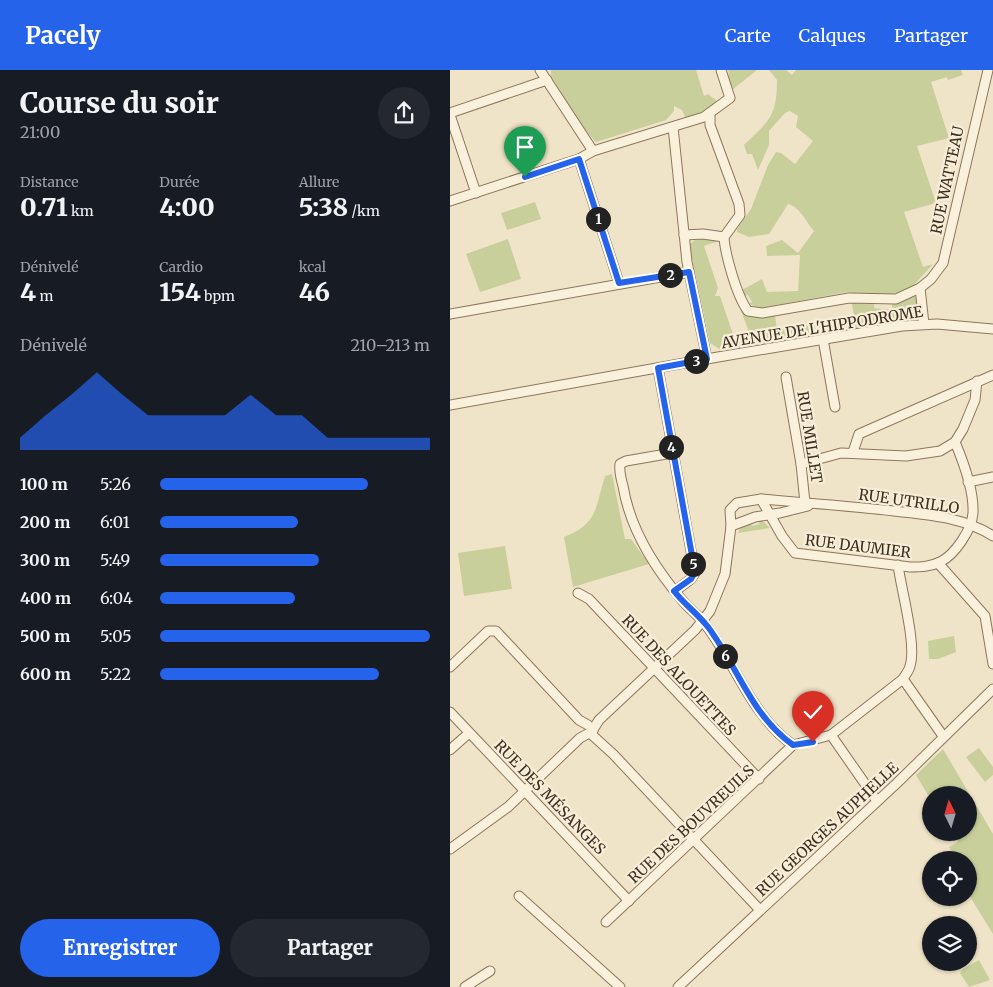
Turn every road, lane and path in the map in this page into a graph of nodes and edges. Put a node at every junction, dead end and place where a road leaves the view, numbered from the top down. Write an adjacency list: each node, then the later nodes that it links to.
1 (540, 70): 4 (street)
2 (720, 70): 6 (street)
3 (988, 70): 16 (street, RUE WATTEAU)
4 (547, 80): 5 (street); 8 (street)
5 (450, 114): 10 (street)
6 (710, 114): 7 (street); 13 (street)
7 (674, 127): 8 (street); 12 (street)
8 (593, 151): 9 (street)
9 (579, 159): 10 (street); 15 (street)
10 (476, 192): 11 (street)
11 (450, 201)
12 (684, 235): 13 (street); 14 (street)
13 (724, 237): 16 (street)
14 (689, 272): 15 (street); 21 (street)
15 (619, 283): 17 (street)
16 (920, 288): 18 (street)
17 (450, 314)
18 (924, 324): 19 (street, AVENUE DE L'HIPPODROME); 20 (street, AVENUE DE L'HIPPODROME)
19 (993, 329)
20 (823, 339): 21 (street, AVENUE DE L'HIPPODROME); 27 (street)
21 (707, 359): 22 (street, AVENUE DE L'HIPPODROME)
22 (658, 368): 26 (street, AVENUE DE L'HIPPODROME); 30 (street)
23 (993, 375): 25 (street)
24 (786, 377): 31 (street, RUE MILLET)
25 (977, 381): 28 (street); 29 (street)
26 (450, 405)
27 (835, 407)
28 (954, 442): 29 (street); 33 (street)
29 (853, 452): 31 (street)
30 (672, 453): 43 (street); 43 (street)
31 (801, 464): 35 (street, RUE MILLET)
32 (993, 478): 33 (street)
33 (968, 482): 38 (street)
34 (761, 499): 35 (street, RUE UTRILLO); 37 (street, RUE DAUMIER); 39 (street, RUE UTRILLO)
35 (805, 503): 36 (street, RUE UTRILLO)
36 (818, 504): 37 (street, RUE UTRILLO); 38 (street, RUE UTRILLO)
37 (768, 514): 39 (street, RUE UTRILLO); 42 (street, RUE DAUMIER)
38 (971, 524): 40 (street, RUE UTRILLO); 41 (street)
39 (731, 526): 45 (street)
40 (993, 536)
41 (938, 563): 42 (street, RUE DAUMIER); 46 (street)
42 (898, 565): 49 (street)
43 (674, 591): 45 (street)
44 (578, 593): 48 (street, RUE DES ALOUETTES)
45 (702, 621): 48 (street); 56 (street)
46 (993, 664)
47 (450, 667): 52 (street)
48 (654, 669): 52 (street); 58 (street, RUE DES ALOUETTES)
49 (902, 679): 54 (street); 55 (street)
50 (992, 692): 55 (street, RUE GEORGES AUPHELLE)
51 (450, 712): 53 (street, RUE DES MÉSANGES)
52 (589, 730): 59 (street); 61 (street)
53 (469, 732): 57 (street); 59 (street, RUE DES MÉSANGES)
54 (830, 736): 56 (street); 60 (street)
55 (943, 736): 60 (street, RUE GEORGES AUPHELLE)
56 (793, 745): 58 (street, RUE DES BOUVREUILS)
57 (450, 750)
58 (759, 779): 61 (street, RUE DES BOUVREUILS)
59 (525, 791): 62 (street); 64 (street, RUE DES MÉSANGES)
60 (877, 802): 65 (street, RUE GEORGES AUPHELLE)
61 (694, 839): 64 (street, RUE DES BOUVREUILS); 65 (street)
62 (450, 849)
63 (519, 896): 69 (street)
64 (629, 900): 66 (street, RUE DES BOUVREUILS)
65 (760, 910): 70 (street, RUE GEORGES AUPHELLE)
66 (606, 922)
67 (490, 971): 68 (street)
68 (465, 987)
69 (620, 987)
70 (678, 987)

